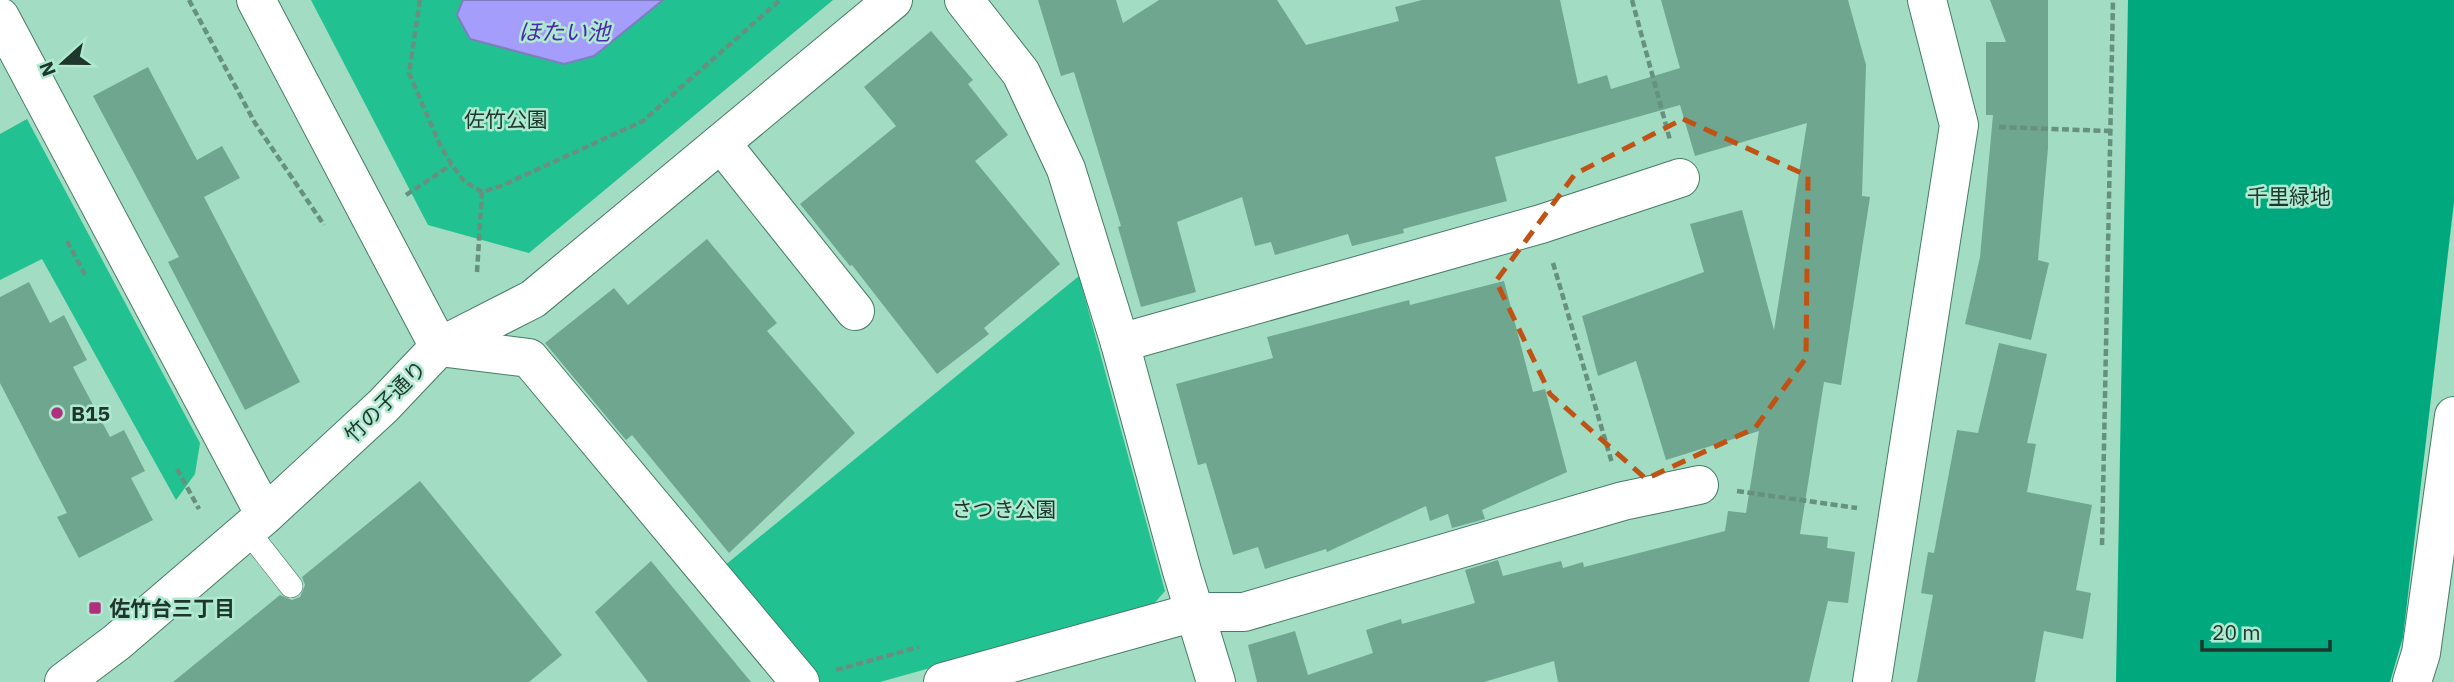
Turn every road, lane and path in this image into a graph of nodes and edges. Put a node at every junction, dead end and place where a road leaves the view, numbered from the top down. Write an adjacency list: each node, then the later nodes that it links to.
1 (189, 0): 19 (path)
2 (256, 0): 25 (street, 竹の子通り)
3 (420, 0): 14 (path)
4 (780, 0): 16 (path)
5 (893, 0): 13 (street)
6 (964, 0): 24 (street)
7 (1632, 0): 15 (path)
8 (1927, 0): 31 (street)
9 (2113, 0): 12 (path)
10 (0, 17): 32 (street)
11 (1994, 127): 12 (path)
12 (2110, 131): 33 (path)
13 (721, 143): 23 (street); 25 (street)
14 (452, 165): 16 (path); 17 (path)
15 (1681, 178): 18 (street)
16 (482, 192): 21 (path)
17 (403, 198)
18 (1541, 224): 24 (street); 29 (path)
19 (324, 225)
20 (67, 241): 22 (path)
21 (477, 272)
22 (85, 275)
23 (855, 311)
24 (1120, 343): 35 (street)
25 (439, 347): 32 (street, 竹の子通り); 37 (street)
26 (2454, 416): 41 (street)
27 (177, 469): 30 (path)
28 (1699, 485): 29 (street); 31 (path)
29 (1623, 501): 35 (street)
30 (199, 509)
31 (1899, 515): 40 (street)
32 (256, 523): 34 (lane); 36 (street, 竹の子通り)
33 (2102, 545)
34 (292, 586)
35 (1195, 612): 38 (street); 39 (street)
36 (64, 682)
37 (800, 682)
38 (943, 682)
39 (1216, 682)
40 (1872, 682)
41 (2412, 682)

